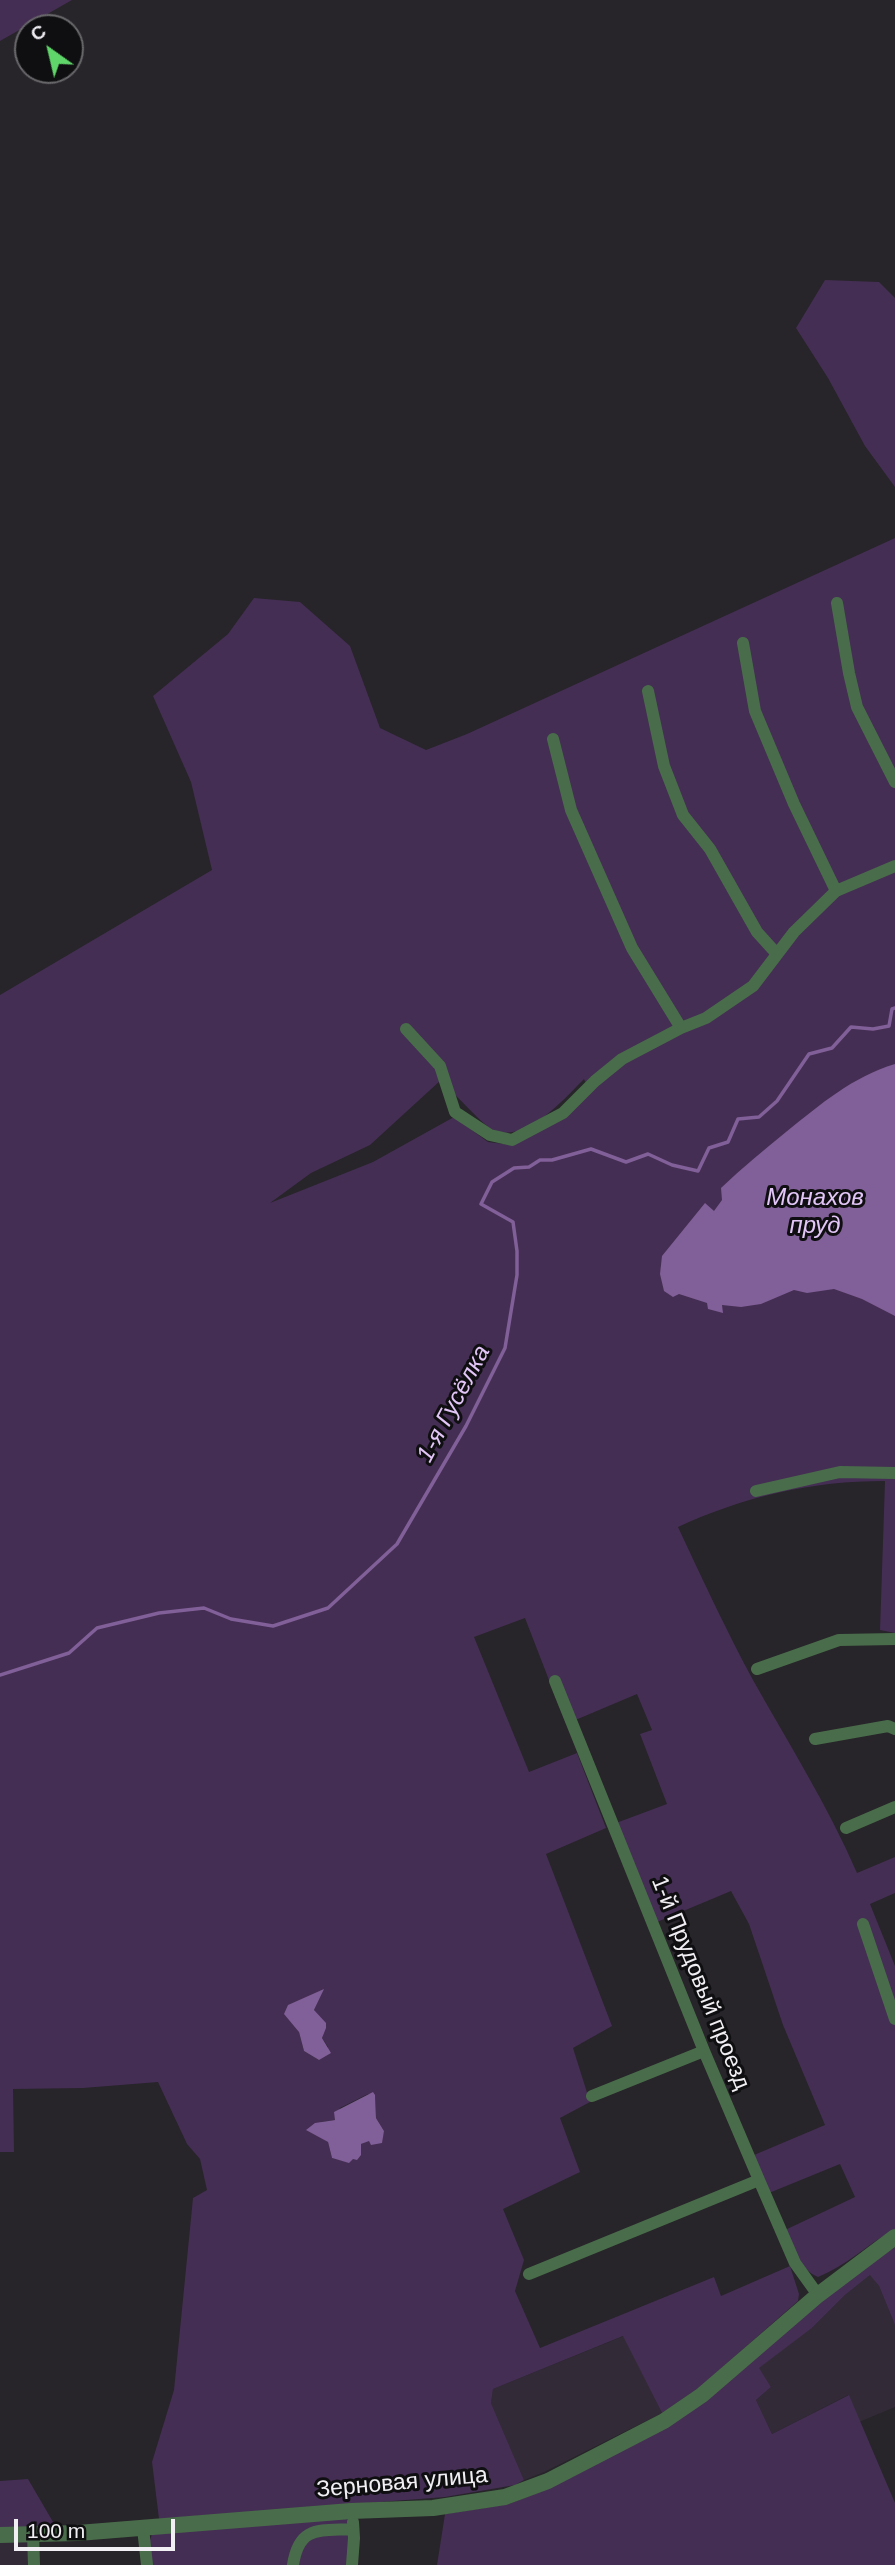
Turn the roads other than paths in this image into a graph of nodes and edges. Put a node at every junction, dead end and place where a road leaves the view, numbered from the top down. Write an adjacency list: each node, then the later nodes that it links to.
1 (837, 603): 5 (street)
2 (743, 643): 7 (street)
3 (649, 691): 8 (street)
4 (553, 739): 9 (street)
5 (895, 782)
6 (895, 866): 7 (street)
7 (836, 891): 8 (street)
8 (776, 953): 9 (street)
9 (681, 1028): 10 (street)
10 (406, 1029)
11 (895, 1473): 12 (street)
12 (755, 1491)
13 (895, 1639): 14 (street)
14 (757, 1670)
15 (555, 1681): 22 (street, 1-й Прудовый проезд)
16 (895, 1729): 17 (street)
17 (815, 1739)
18 (895, 1807): 19 (street)
19 (846, 1828)
20 (863, 1924): 21 (street)
21 (895, 2019)
22 (704, 2051): 23 (street); 24 (street, 1-й Прудовый проезд)
23 (592, 2096)
24 (759, 2180): 26 (street); 27 (street, 1-й Прудовый проезд)
25 (895, 2237): 27 (street, Зерновая улица)
26 (529, 2274)
27 (818, 2295): 28 (street, Зерновая улица)
28 (352, 2511): 29 (street, Зерновая улица); 30 (street)
29 (143, 2528): 31 (street, Зерновая улица); 34 (street)
30 (354, 2529): 35 (street); 36 (street)
31 (33, 2533): 32 (street, Зерновая улица); 33 (street)
32 (0, 2535)
33 (34, 2565)
34 (146, 2565)
35 (293, 2565)
36 (352, 2565)

